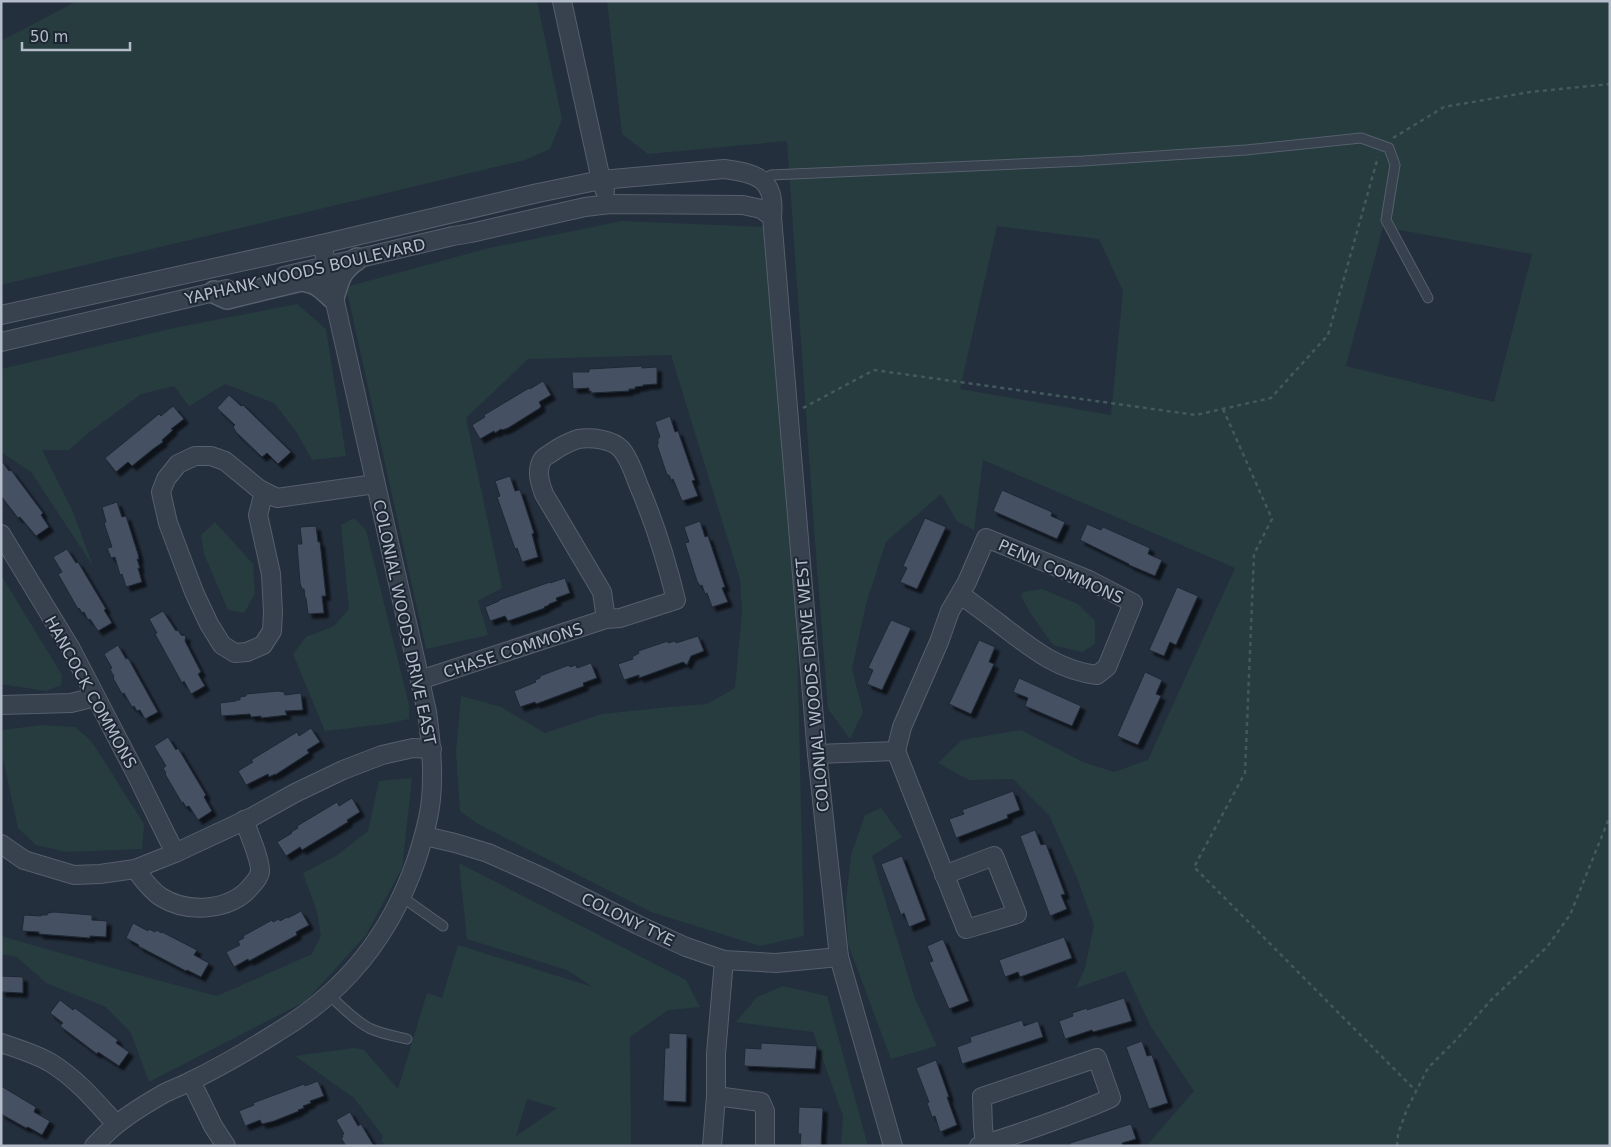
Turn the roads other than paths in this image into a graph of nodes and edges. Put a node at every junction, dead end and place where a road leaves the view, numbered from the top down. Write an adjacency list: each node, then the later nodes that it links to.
1 (562, 1): 2 (street)
2 (601, 180): 3 (street, YAPHANK WOODS BOULEVARD); 4 (street); 6 (street); 7 (street, YAPHANK WOODS BOULEVARD)
3 (764, 182): 5 (street); 12 (lane)
4 (610, 204): 5 (street, YAPHANK WOODS BOULEVARD); 6 (street, YAPHANK WOODS BOULEVARD)
5 (772, 217): 25 (street, COLONIAL WOODS DRIVE WEST)
6 (453, 236): 8 (street, YAPHANK WOODS BOULEVARD)
7 (322, 244): 9 (street, COLONIAL WOODS DRIVE EAST); 13 (street, YAPHANK WOODS BOULEVARD)
8 (357, 259): 9 (street, YAPHANK WOODS BOULEVARD); 11 (street)
9 (326, 266): 10 (street, YAPHANK WOODS BOULEVARD); 11 (street, COLONIAL WOODS DRIVE EAST)
10 (214, 292): 11 (street); 14 (street, YAPHANK WOODS BOULEVARD)
11 (333, 298): 15 (street, COLONIAL WOODS DRIVE EAST)
12 (1428, 298)
13 (1, 316)
14 (1, 342)
15 (375, 484): 16 (street); 20 (street, COLONIAL WOODS DRIVE EAST)
16 (264, 492): 16 (street)
17 (1, 534): 21 (street, HANCOCK COMMONS)
18 (960, 594): 18 (street, PENN COMMONS); 24 (street, PENN COMMONS)
19 (606, 619): 19 (street, CHASE COMMONS); 20 (street, CHASE COMMONS)
20 (420, 680): 23 (street, COLONIAL WOODS DRIVE EAST)
21 (95, 697): 22 (street); 29 (street, HANCOCK COMMONS)
22 (1, 705)
23 (432, 749): 26 (street); 27 (street, COLONIAL WOODS DRIVE EAST)
24 (896, 751): 25 (street); 31 (street)
25 (817, 754): 34 (street, COLONIAL WOODS DRIVE WEST)
26 (244, 820): 29 (street); 30 (street)
27 (425, 836): 32 (street, COLONIAL WOODS DRIVE EAST); 35 (street, COLONY TYE)
28 (1, 844): 30 (street)
29 (175, 853): 30 (street)
30 (135, 869)
31 (944, 874): 31 (street)
32 (402, 897): 33 (lane); 36 (street, COLONIAL WOODS DRIVE EAST)
33 (443, 926)
34 (839, 957): 35 (street, COLONY TYE); 47 (street, COLONIAL WOODS DRIVE WEST)
35 (724, 960): 40 (street)
36 (329, 995): 37 (lane); 39 (street, COLONIAL WOODS DRIVE EAST)
37 (407, 1039)
38 (1, 1043): 41 (street)
39 (191, 1081): 41 (street, COLONIAL WOODS DRIVE EAST); 44 (street)
40 (716, 1096): 45 (street); 46 (street)
41 (116, 1124): 43 (street, COLONIAL WOODS DRIVE EAST)
42 (982, 1145): 42 (street)
43 (94, 1146)
44 (226, 1146)
45 (712, 1146)
46 (765, 1146)
47 (893, 1146)

